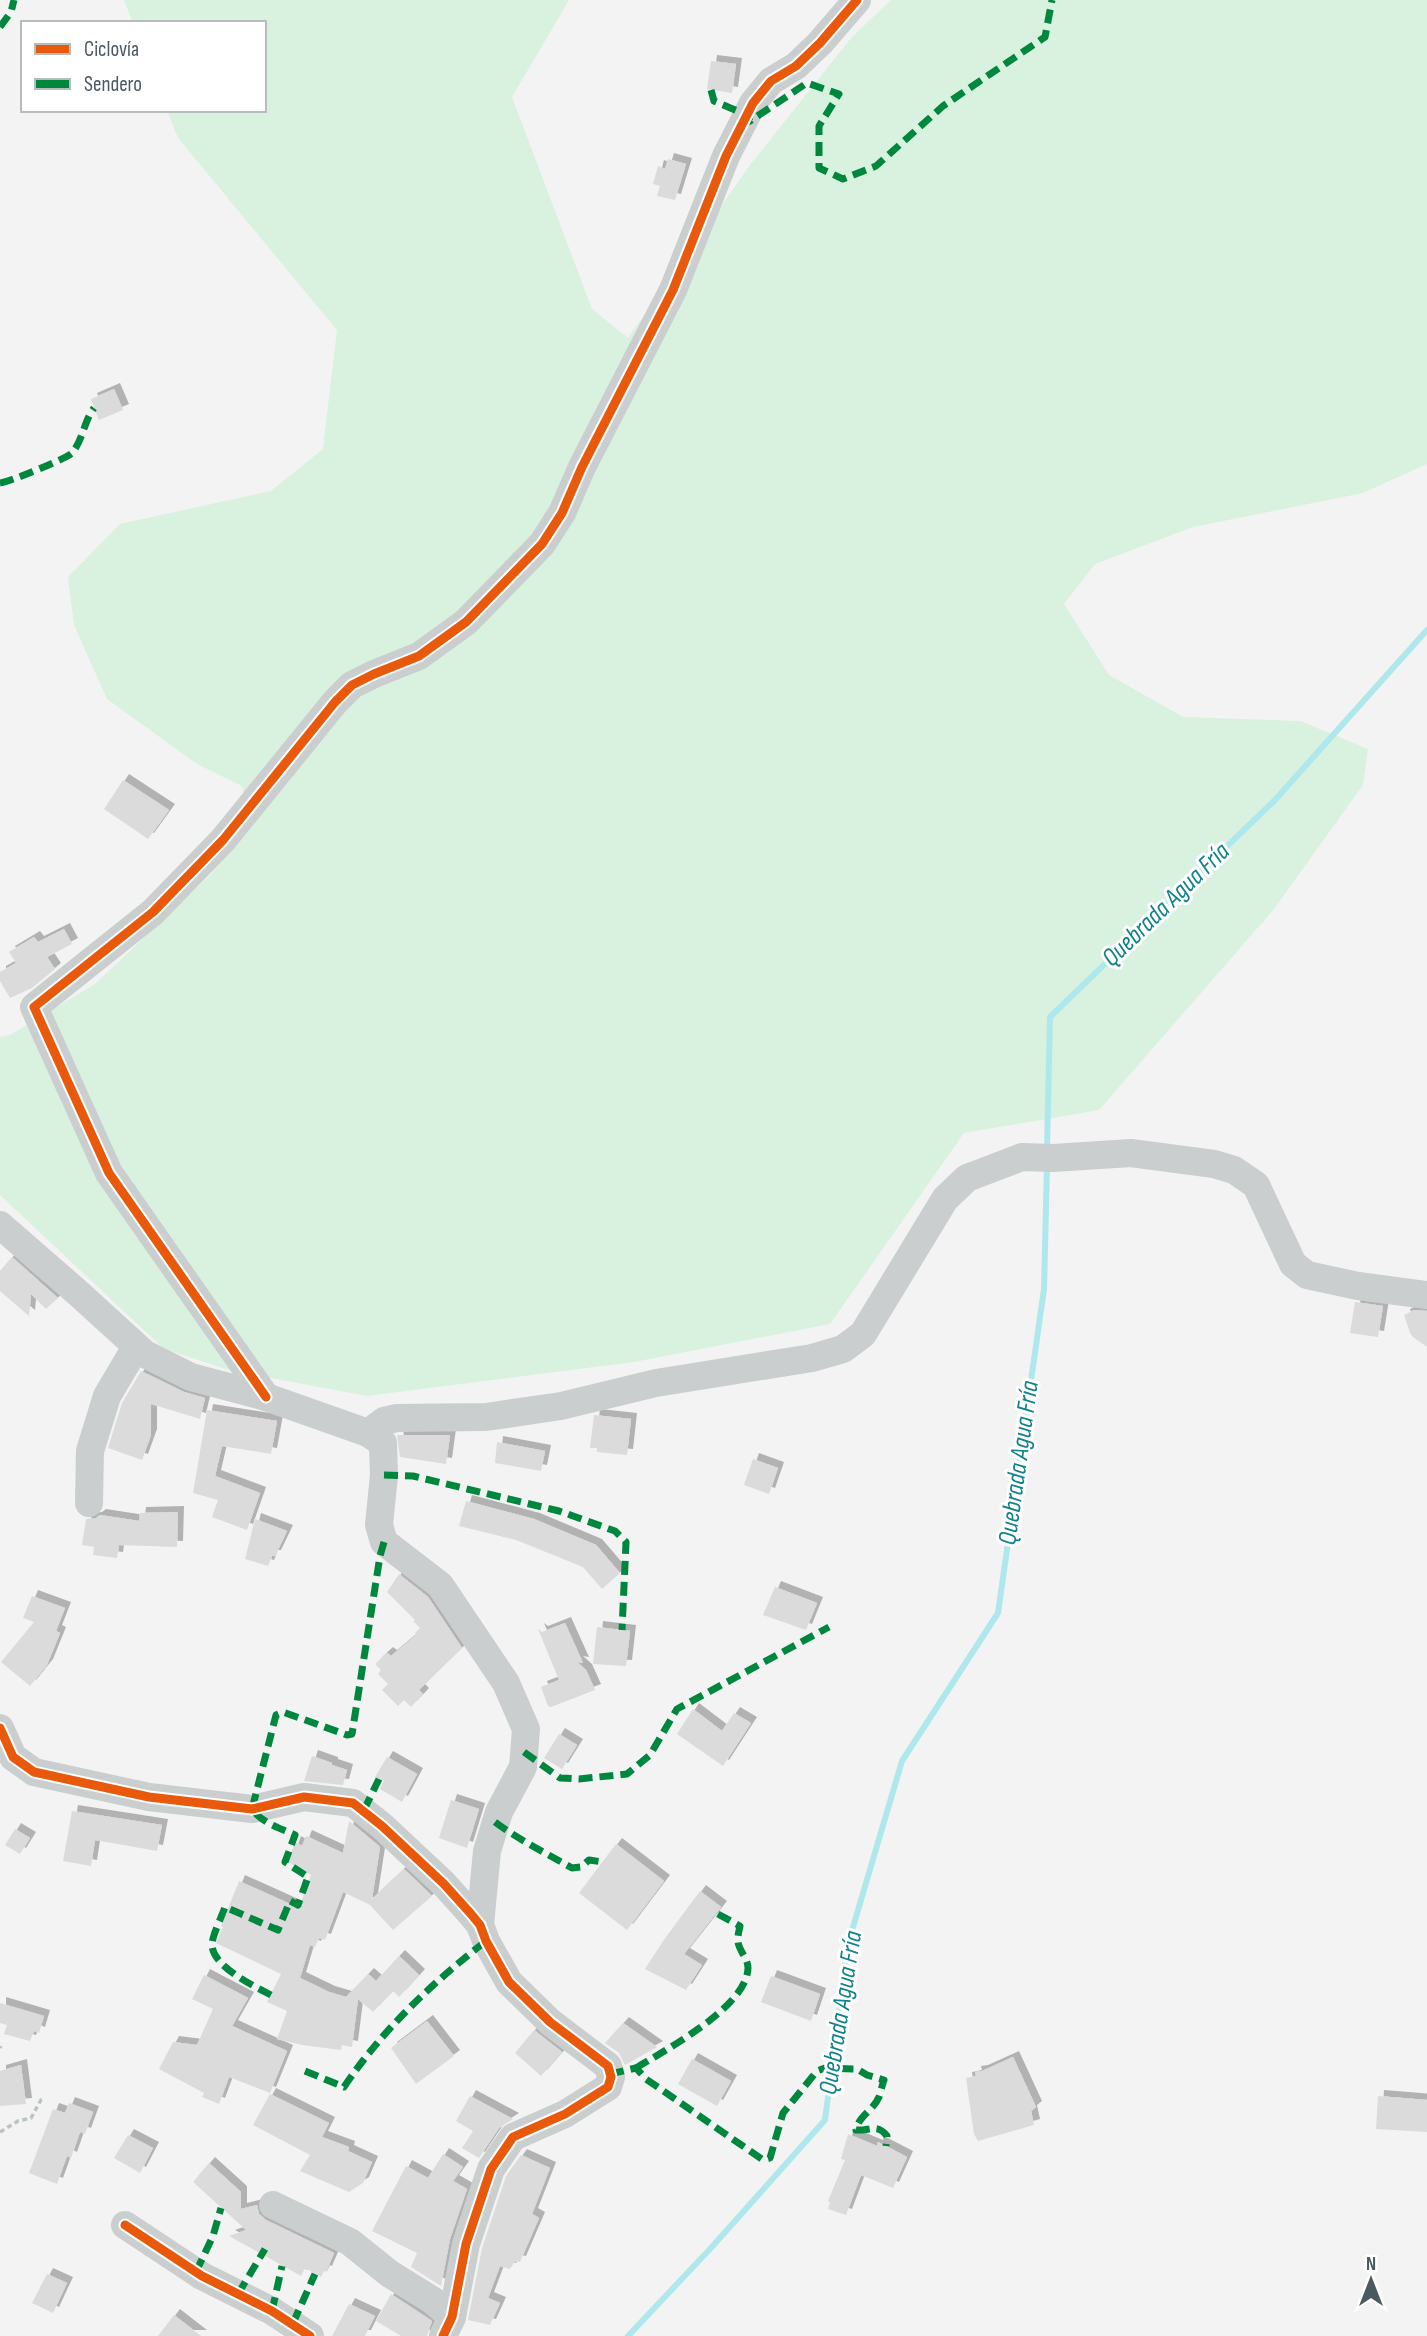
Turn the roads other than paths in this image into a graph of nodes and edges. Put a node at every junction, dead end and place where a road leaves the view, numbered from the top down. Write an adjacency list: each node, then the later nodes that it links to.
1 (857, 0): 5 (street)
2 (0, 1225): 4 (street)
3 (1427, 1295): 6 (street)
4 (136, 1347): 5 (street); 7 (street)
5 (266, 1397): 6 (street)
6 (368, 1433): 9 (street)
7 (89, 1503)
8 (0, 1728): 9 (street)
9 (480, 1924): 12 (street)
10 (273, 2205): 12 (street)
11 (125, 2225): 13 (street)
12 (448, 2326)
13 (310, 2336)

